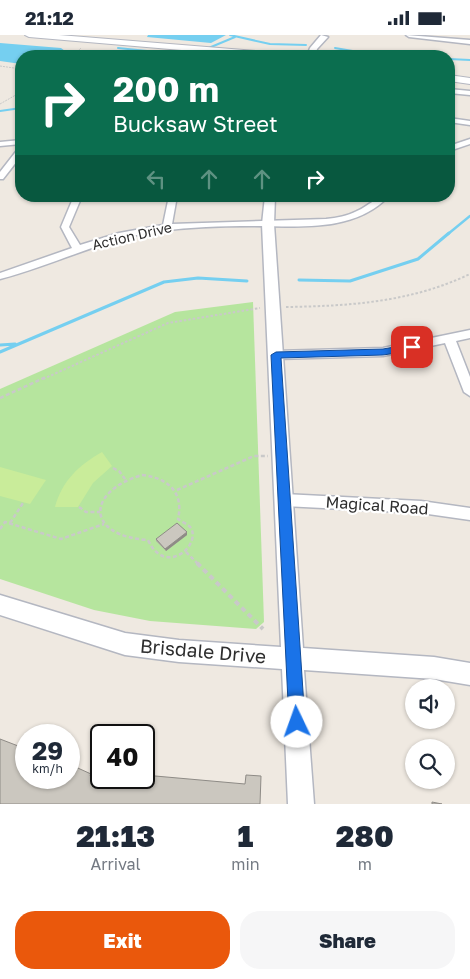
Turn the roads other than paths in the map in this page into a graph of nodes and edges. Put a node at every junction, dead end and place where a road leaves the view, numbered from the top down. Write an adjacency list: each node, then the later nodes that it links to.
1 (29, 35): 5 (main road)
2 (409, 35): 4 (street)
3 (324, 36): 6 (street); 7 (street)
4 (470, 42)
5 (195, 50)
6 (313, 50)
7 (322, 50)
8 (455, 79): 9 (main road)
9 (470, 81)
10 (455, 92): 11 (street)
11 (470, 93)
12 (455, 121): 13 (street)
13 (470, 123)
14 (470, 141): 17 (street)
15 (15, 143): 16 (street)
16 (0, 144)
17 (455, 147)
18 (15, 158): 19 (street)
19 (0, 177)
20 (75, 202): 26 (street)
21 (172, 202): 25 (street)
22 (270, 202): 24 (street)
23 (378, 202): 24 (street, Action Drive)
24 (268, 224): 25 (street, Action Drive); 30 (street)
25 (166, 227): 26 (street, Action Drive)
26 (77, 249): 27 (street, Action Drive)
27 (0, 276)
28 (470, 334): 29 (street)
29 (450, 340): 30 (street); 31 (street)
30 (276, 355): 32 (street)
31 (470, 392)
32 (284, 500): 33 (street, Magical Road); 35 (street)
33 (470, 514)
34 (0, 605): 35 (street, Brisdale Drive)
35 (293, 659): 36 (street, Brisdale Drive); 37 (street)
36 (470, 674)
37 (302, 804)

